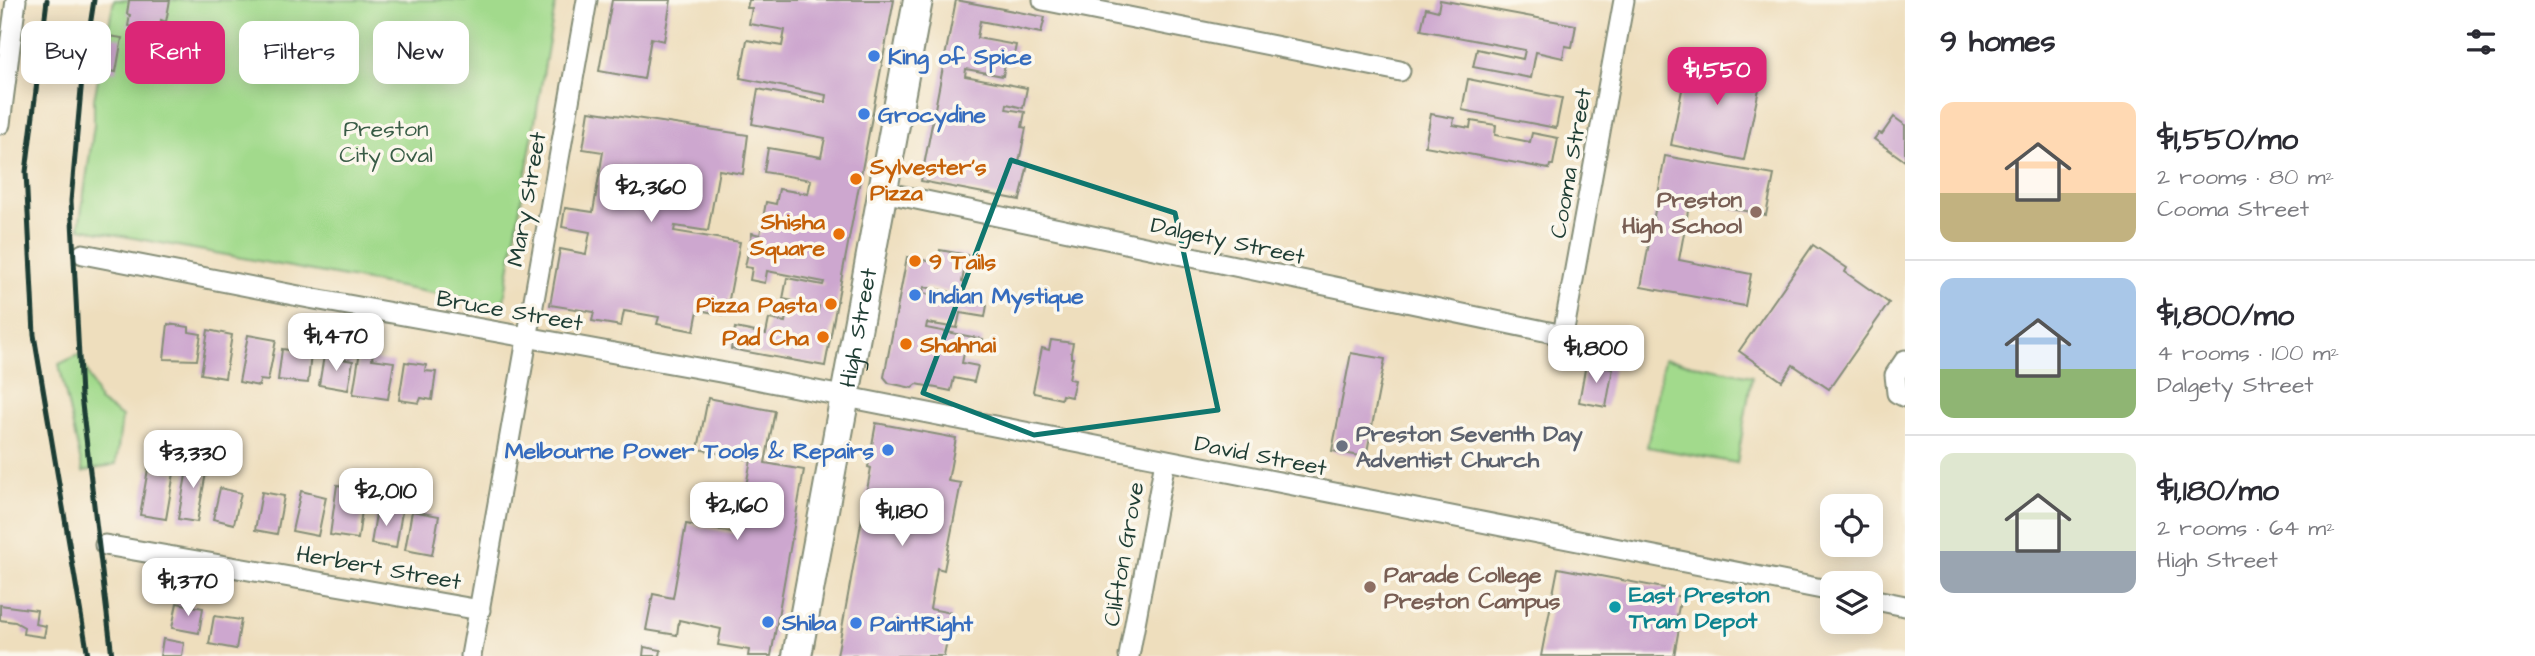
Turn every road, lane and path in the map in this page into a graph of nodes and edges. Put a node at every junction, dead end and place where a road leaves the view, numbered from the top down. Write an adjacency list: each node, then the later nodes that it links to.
1 (16, 0): 8 (street)
2 (587, 0): 12 (street, Mary Street)
3 (918, 0): 9 (main road, High Street)
4 (933, 0): 9 (main road, High Street)
5 (1043, 0): 7 (street)
6 (1624, 0): 11 (street, Cooma Street)
7 (1400, 71)
8 (0, 124)
9 (890, 194): 11 (street, Dalgety Street); 15 (main road, High Street)
10 (83, 254): 12 (street, Bruce Street)
11 (1563, 335)
12 (527, 337): 15 (street, Bruce Street); 21 (street, Mary Street)
13 (1900, 368): 14 (street)
14 (1905, 397)
15 (852, 400): 16 (street, David Street); 23 (main road, High Street); 24 (main road, High Street)
16 (1165, 461): 18 (street, David Street); 25 (street, Clifton Grove)
17 (105, 545): 21 (street, Herbert Street)
18 (1820, 589)
19 (1883, 601): 20 (street)
20 (1905, 606)
21 (480, 610): 22 (street, Mary Street)
22 (471, 656)
23 (797, 656)
24 (811, 656)
25 (1129, 656)

